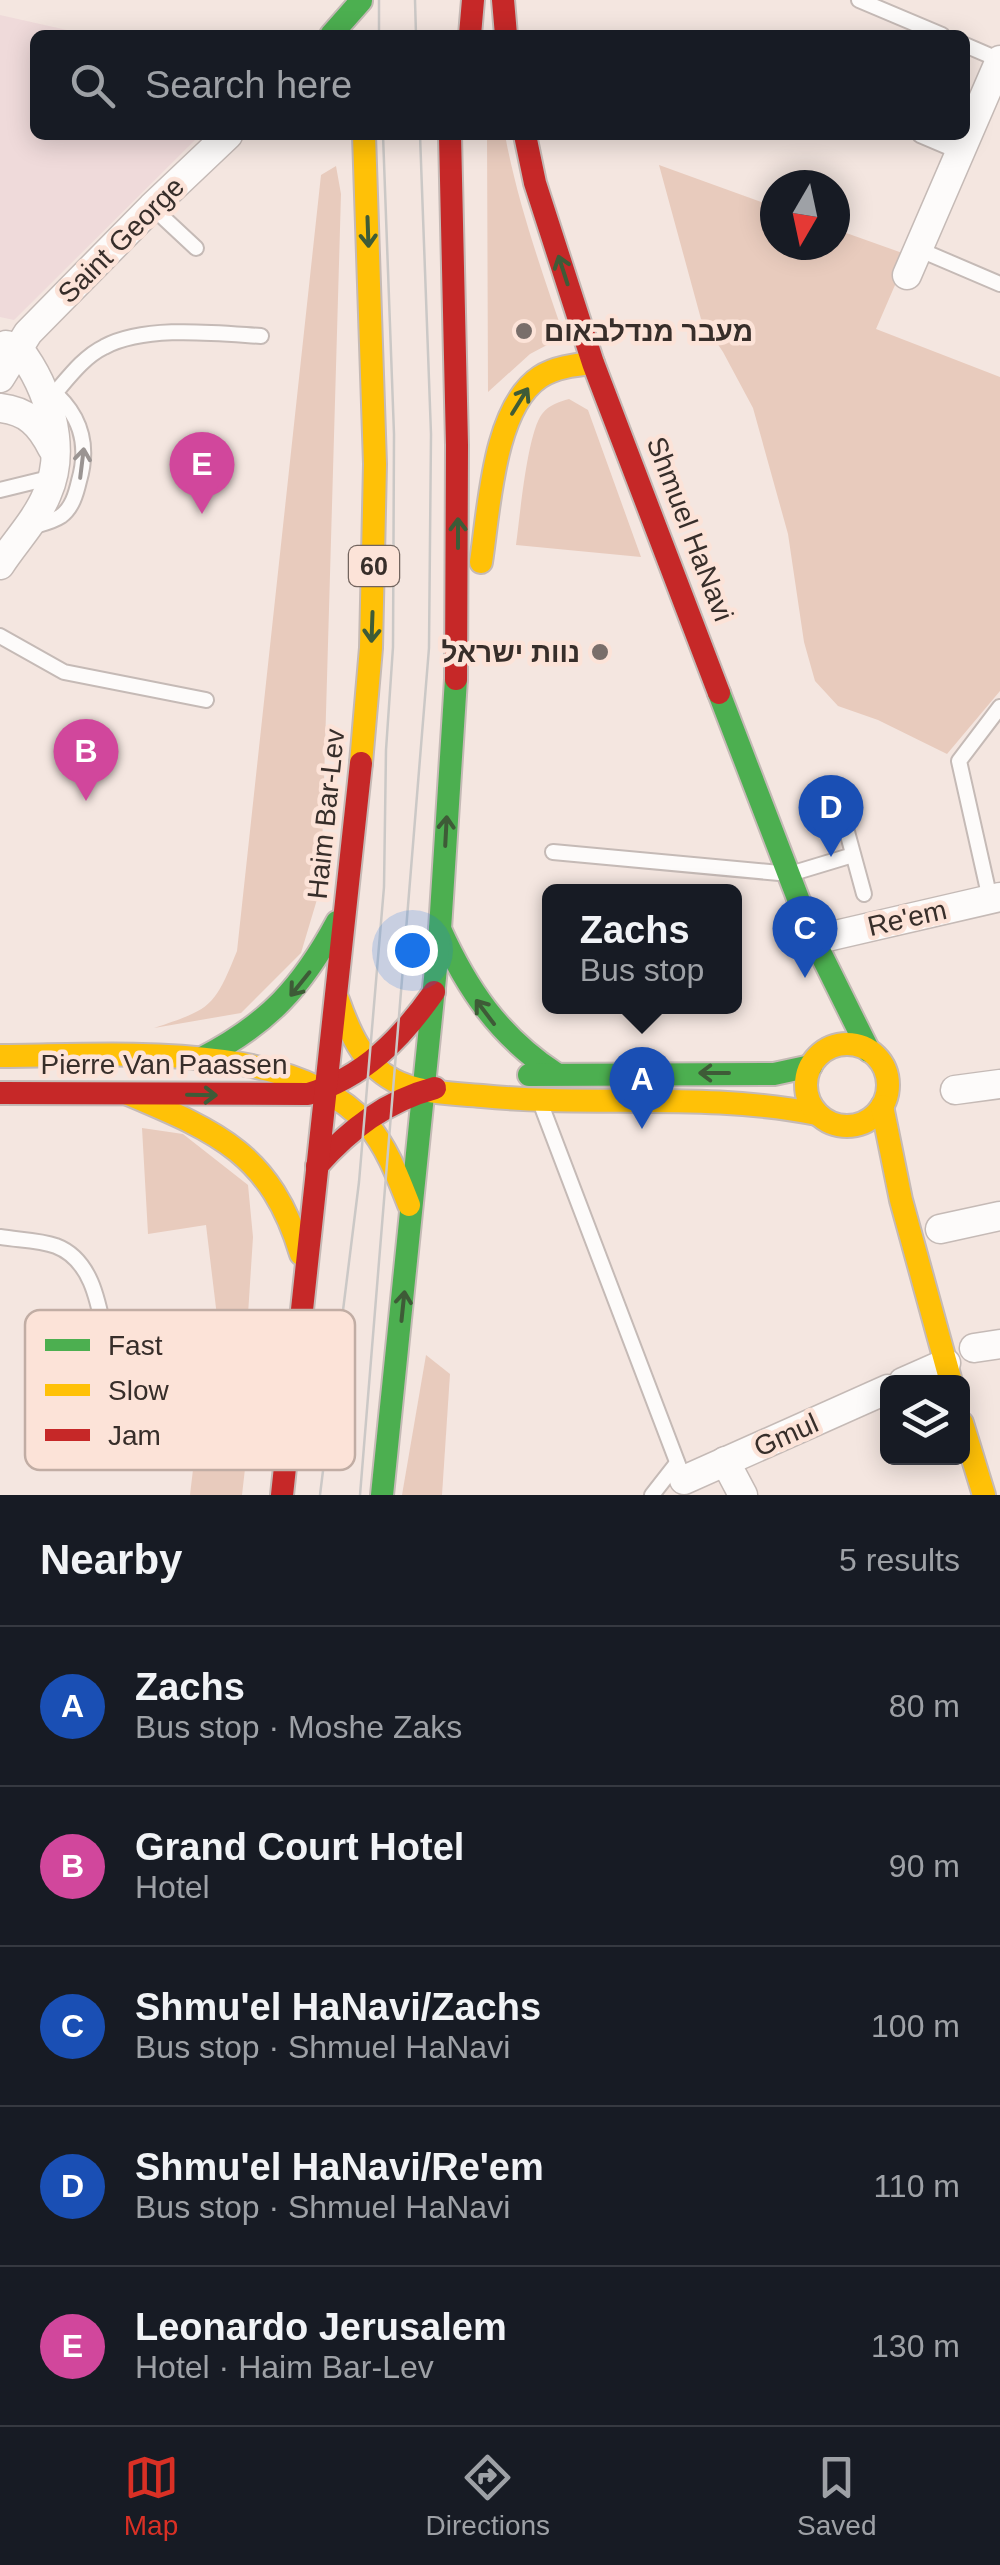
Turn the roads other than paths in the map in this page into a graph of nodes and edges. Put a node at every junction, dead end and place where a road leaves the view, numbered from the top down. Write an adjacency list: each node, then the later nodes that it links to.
1 (474, 0): 7 (main road)
2 (502, 0): 8 (main road)
3 (860, 0): 9 (lane)
4 (360, 1): 5 (main road); 6 (main road)
5 (335, 30)
6 (361, 30)
7 (471, 30)
8 (505, 30)
9 (930, 30)
10 (970, 47): 11 (lane)
11 (1000, 60): 12 (street)
12 (970, 129)
13 (223, 140): 23 (street, Saint George)
14 (353, 140): 22 (main road)
15 (364, 140): 22 (main road, Haim Bar-Lev / 60)
16 (450, 140): 24 (main road)
17 (461, 140): 24 (main road)
18 (526, 140): 31 (main road, Shmuel HaNavi, one-way to 18)
19 (932, 140): 21 (lane)
20 (965, 140): 21 (street)
21 (960, 152): 26 (street)
22 (365, 169): 49 (main road, Haim Bar-Lev / 60, one-way to 49)
23 (152, 207): 25 (lane); 30 (street, Saint George)
24 (452, 233): 41 (main road, one-way to 24)
25 (196, 248)
26 (918, 249): 27 (street); 28 (lane)
27 (906, 275)
28 (1000, 284)
29 (261, 336): 33 (lane)
30 (10, 346): 32 (street, Saint George); 33 (street)
31 (593, 363): 41 (main road, one-way to 31); 46 (main road, Shmuel HaNavi)
32 (0, 378)
33 (47, 392): 35 (street); 37 (lane, one-way to 33)
34 (0, 408): 35 (street)
35 (54, 465): 36 (lane); 37 (street)
36 (0, 490)
37 (25, 528): 38 (street)
38 (0, 565)
39 (0, 636): 40 (lane)
40 (206, 700)
41 (456, 700): 50 (main road, one-way to 41)
42 (1000, 707): 48 (lane)
43 (842, 817): 45 (lane)
44 (553, 852): 46 (lane)
45 (853, 855): 46 (lane); 47 (lane)
46 (790, 874): 51 (main road, Shmuel HaNavi)
47 (864, 894)
48 (995, 898): 51 (street, Re'em)
49 (348, 900): 53 (main road, Haim Bar-Lev / 60); 56 (main road, one-way to 56)
50 (440, 929): 52 (main road); 59 (main road, one-way to 50)
51 (814, 940): 54 (main road, Shmuel HaNavi); 57 (main road, Shmuel HaNavi)
52 (434, 992): 58 (main road); 62 (main road)
53 (337, 995): 58 (main road); 61 (main road, Haim Bar-Lev / 60)
54 (869, 1051): 57 (main road); 67 (main road)
55 (0, 1056): 56 (main road, Pierre Van Paassen)
56 (202, 1058): 61 (main road, Pierre Van Paassen)
57 (815, 1061): 59 (main road, one-way to 59); 69 (main road)
58 (371, 1063): 61 (main road); 62 (main road)
59 (555, 1073): 62 (main road)
60 (1000, 1084): 63 (street)
61 (326, 1090): 65 (main road, Pierre Van Paassen, one-way to 61); 68 (main road, Pierre Van Paassen); 70 (main road, Haim Bar-Lev / 60)
62 (424, 1090): 66 (main road); 68 (main road); 72 (main road)
63 (955, 1090)
64 (0, 1093): 65 (main road, Pierre Van Paassen)
65 (128, 1094): 76 (main road)
66 (540, 1102): 69 (main road); 86 (lane)
67 (882, 1106): 69 (main road); 71 (main road)
68 (365, 1120): 70 (main road); 72 (main road, Pierre Van Paassen)
69 (828, 1120): 71 (main road)
70 (317, 1166): 76 (main road, Haim Bar-Lev / 60)
71 (901, 1200): 79 (main road)
72 (412, 1216): 88 (main road, one-way to 72)
73 (1000, 1216): 74 (street)
74 (940, 1229)
75 (0, 1237): 77 (lane)
76 (305, 1277): 78 (main road, Haim Bar-Lev / 60)
77 (98, 1310)
78 (302, 1310)
79 (949, 1373)
80 (880, 1393): 84 (street, Gmul)
81 (970, 1435): 83 (main road)
82 (970, 1449): 91 (main road)
83 (1000, 1450)
84 (725, 1462): 86 (street, Gmul); 90 (street)
85 (285, 1470): 87 (main road, Haim Bar-Lev / 60)
86 (681, 1472): 89 (lane)
87 (282, 1495)
88 (382, 1495)
89 (652, 1495)
90 (743, 1495)
91 (984, 1495)

